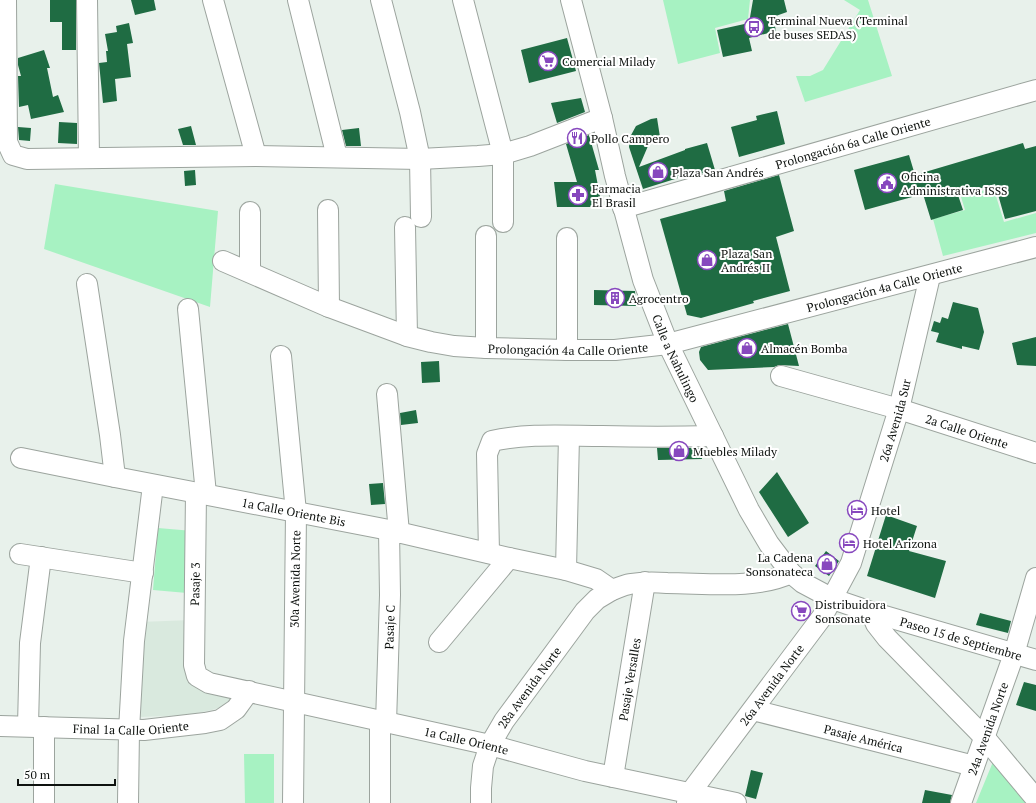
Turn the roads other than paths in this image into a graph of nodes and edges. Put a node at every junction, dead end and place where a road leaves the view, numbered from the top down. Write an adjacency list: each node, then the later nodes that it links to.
1 (6, 0): 13 (street)
2 (87, 0): 13 (street)
3 (213, 0): 11 (street)
4 (298, 0): 12 (street)
5 (381, 0): 14 (street)
6 (463, 0): 10 (street)
7 (571, 0): 9 (street, Calle a Nahulingo)
8 (1036, 90): 15 (street, Prolongación 6a Calle Oriente)
9 (602, 118): 10 (street); 15 (street, Calle a Nahulingo)
10 (503, 154): 14 (street); 18 (street)
11 (256, 156): 12 (street); 13 (street)
12 (337, 157): 14 (street)
13 (90, 158)
14 (420, 159): 28 (street)
15 (623, 208): 29 (street, Calle a Nahulingo)
16 (328, 210): 26 (street)
17 (250, 212): 23 (street)
18 (503, 222)
19 (486, 236): 30 (street)
20 (567, 238): 31 (street)
21 (1036, 248): 24 (street, Prolongación 4a Calle Oriente)
22 (223, 261): 23 (street, Prolongación 4a Calle Oriente)
23 (250, 272): 26 (street, Prolongación 4a Calle Oriente)
24 (930, 276): 29 (street, Prolongación 4a Calle Oriente); 35 (street, 26a Avenida Sur)
25 (87, 284): 40 (street)
26 (329, 307): 28 (street, Prolongación 4a Calle Oriente)
27 (188, 309): 42 (street, Pasaje 3)
28 (407, 336): 30 (street, Prolongación 4a Calle Oriente)
29 (668, 344): 31 (street, Prolongación 4a Calle Oriente); 37 (street, Calle a Nahulingo)
30 (486, 348): 31 (street, Prolongación 4a Calle Oriente)
31 (567, 350)
32 (281, 356): 43 (street, 30a Avenida Norte)
33 (780, 376): 35 (street, 2a Calle Oriente)
34 (387, 394): 44 (street, Pasaje C)
35 (899, 410): 38 (street, 2a Calle Oriente); 49 (street, 26a Avenida Sur)
36 (569, 436): 37 (street); 45 (street); 50 (street)
37 (713, 436): 52 (street, Calle a Nahulingo)
38 (1036, 453)
39 (21, 458): 40 (street, 1a Calle Oriente Bis)
40 (115, 478): 41 (street, 1a Calle Oriente Bis)
41 (153, 485): 42 (street, 1a Calle Oriente Bis); 51 (street)
42 (201, 494): 43 (street, 1a Calle Oriente Bis); 61 (street, Pasaje 3)
43 (296, 512): 44 (street, 1a Calle Oriente Bis); 63 (street, 30a Avenida Norte)
44 (394, 531): 45 (street, 1a Calle Oriente Bis); 65 (street, Pasaje C)
45 (490, 553): 48 (street, 1a Calle Oriente Bis)
46 (20, 554): 47 (street)
47 (41, 557): 51 (street); 67 (street)
48 (509, 558): 50 (street, 1a Calle Oriente Bis); 58 (street)
49 (851, 563): 56 (street, 26a Avenida Norte)
50 (566, 570): 55 (street, 1a Calle Oriente Bis)
51 (143, 573): 68 (street)
52 (791, 573): 54 (street, 28a Avenida Norte); 56 (street, Calle a Nahulingo)
53 (1036, 578): 59 (street, 24a Avenida Norte)
54 (645, 582): 55 (street, 28a Avenida Norte); 72 (street, Pasaje Versalles)
55 (612, 590): 70 (street, 28a Avenida Norte)
56 (826, 595): 57 (street, Paseo 15 de Septiembre); 64 (street, 26a Avenida Norte)
57 (870, 612): 59 (street, Paseo 15 de Septiembre); 69 (street)
58 (439, 642)
59 (1014, 654): 60 (street, Paseo 15 de Septiembre); 69 (street, 24a Avenida Norte)
60 (1036, 660)
61 (197, 676): 62 (street, 1a Calle Oriente)
62 (249, 691): 63 (street, 1a Calle Oriente); 68 (street, Final 1a Calle Oriente)
63 (293, 701): 65 (street, 1a Calle Oriente); 77 (street, 30a Avenida Norte)
64 (753, 710): 71 (street, Pasaje América); 73 (street, 26a Avenida Norte)
65 (383, 722): 70 (street, 1a Calle Oriente); 78 (street, Pasaje C)
66 (0, 726): 67 (street, Final 1a Calle Oriente)
67 (36, 727): 68 (street, Final 1a Calle Oriente); 75 (street)
68 (129, 730): 76 (street)
69 (985, 738): 71 (street, 24a Avenida Norte); 74 (street)
70 (490, 745): 72 (street, 1a Calle Oriente); 79 (street, 28a Avenida Norte)
71 (974, 766): 81 (street, 24a Avenida Norte)
72 (613, 777): 73 (street, 1a Calle Oriente)
73 (689, 798): 80 (street, 1a Calle Oriente)
74 (1036, 799)
75 (44, 803)
76 (128, 803)
77 (293, 803)
78 (380, 803)
79 (481, 803)
80 (736, 803)
81 (961, 803)

